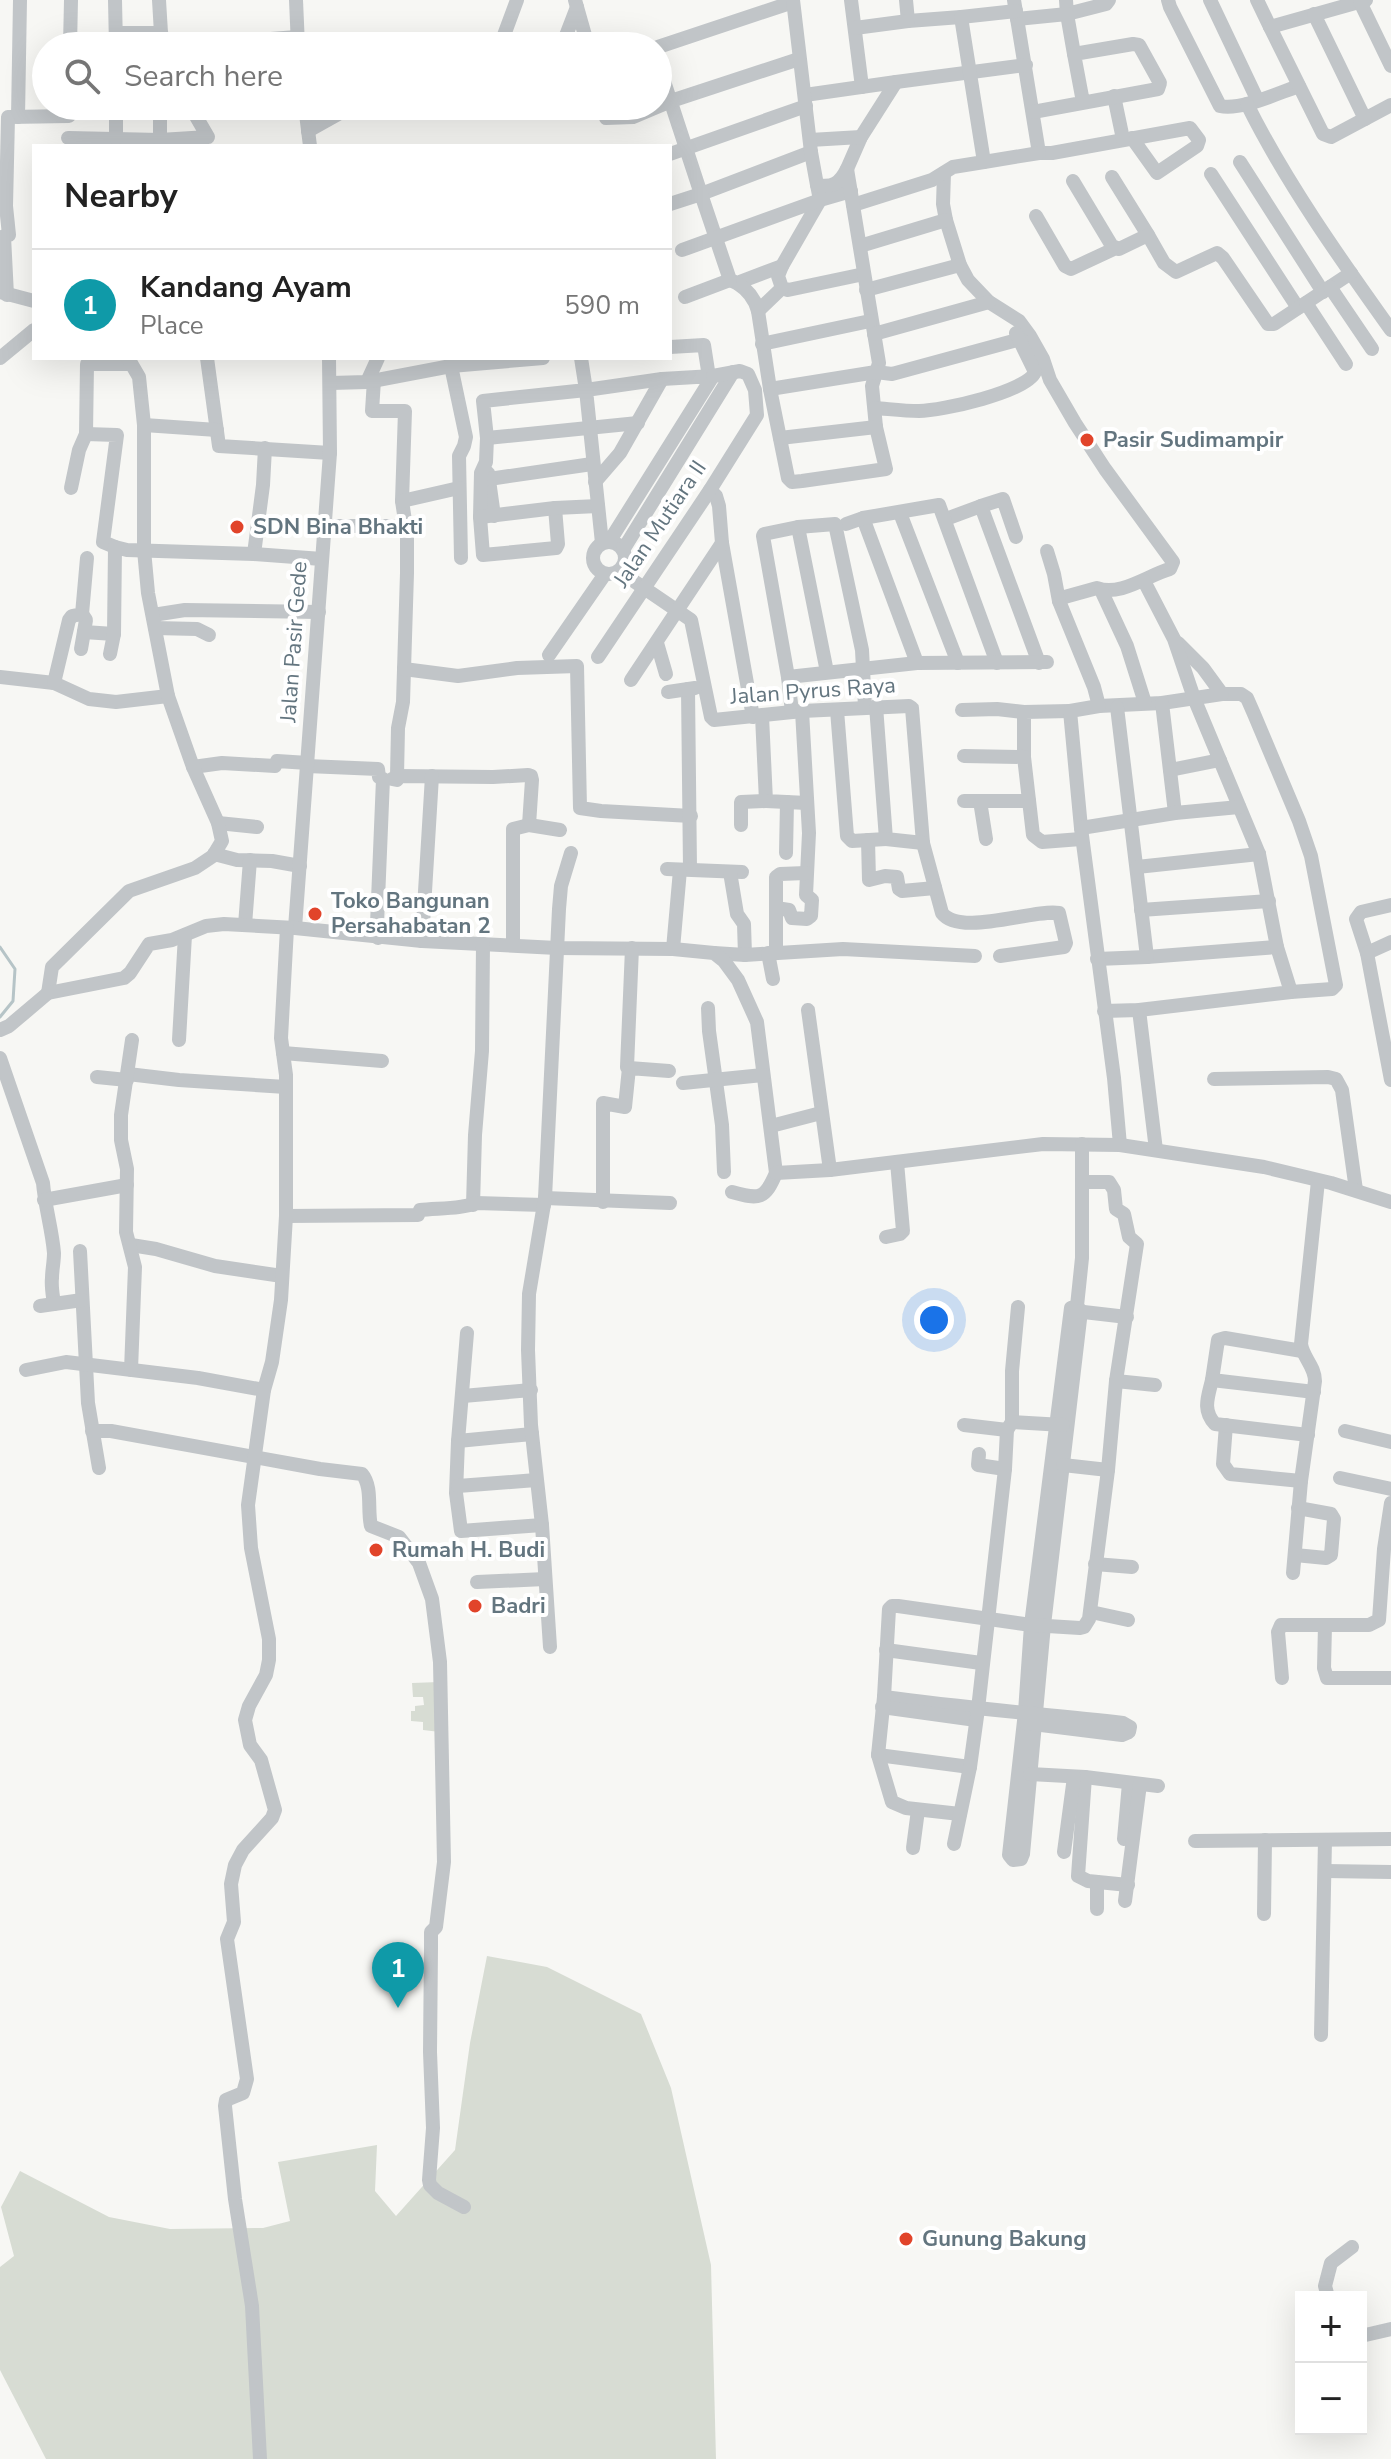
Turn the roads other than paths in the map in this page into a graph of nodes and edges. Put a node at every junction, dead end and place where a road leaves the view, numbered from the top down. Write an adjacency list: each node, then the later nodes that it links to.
1 (20, 0): 50 (street)
2 (71, 0): 25 (street)
3 (115, 0): 26 (street)
4 (159, 0): 27 (street)
5 (296, 0): 28 (street)
6 (517, 0): 29 (street)
7 (851, 0): 24 (street)
8 (906, 0): 22 (street)
9 (975, 0): 20 (street)
10 (1168, 0): 45 (street)
11 (1210, 0): 45 (street)
12 (1257, 0): 23 (street)
13 (793, 1): 32 (street); 34 (street)
14 (1363, 1): 19 (street); 36 (street)
15 (1112, 3): 17 (street)
16 (576, 4): 30 (street); 31 (street)
17 (1066, 7): 18 (street); 33 (street)
18 (1016, 10): 20 (street); 35 (street)
19 (1314, 14): 23 (street); 51 (street)
20 (977, 16): 21 (street)
21 (961, 17): 22 (street); 37 (street)
22 (908, 21): 24 (street)
23 (1270, 27): 39 (street)
24 (855, 28): 40 (street)
25 (70, 32)
26 (116, 32)
27 (163, 32)
28 (297, 32)
29 (505, 32)
30 (567, 32)
31 (584, 32)
32 (672, 42)
33 (1074, 54): 41 (street); 44 (street)
34 (799, 59): 42 (street); 43 (street)
35 (1026, 65): 37 (street); 48 (street)
36 (1391, 66)
37 (969, 71): 38 (street); 67 (street)
38 (896, 82): 40 (street); 57 (street)
39 (1299, 86): 45 (street); 51 (street)
40 (862, 87): 42 (street)
41 (1114, 96): 44 (street); 66 (street)
42 (805, 100): 63 (street); 64 (street)
43 (672, 101)
44 (1083, 102): 48 (street)
45 (1252, 102): 87 (street)
46 (672, 104): 64 (street)
47 (1391, 105): 51 (street)
48 (1033, 112): 66 (street)
49 (32, 115): 50 (street)
50 (9, 117): 92 (street)
51 (1365, 119)
52 (69, 120): 62 (street)
53 (116, 120): 58 (street)
54 (160, 120): 60 (street)
55 (194, 120): 61 (street)
56 (332, 120): 59 (street)
57 (861, 137): 63 (street); 69 (street)
58 (116, 138): 60 (street); 62 (street)
59 (309, 138)
60 (160, 140): 61 (street)
61 (201, 141)
62 (68, 142)
63 (810, 146): 74 (street); 75 (street)
64 (687, 148): 65 (street); 75 (street)
65 (672, 153)
66 (1039, 153): 67 (street)
67 (984, 162): 70 (street)
68 (1240, 162): 91 (street)
69 (847, 169): 74 (street); 76 (street)
70 (944, 173): 76 (street); 79 (street)
71 (1211, 174): 96 (street)
72 (1112, 177): 80 (street)
73 (1073, 181): 83 (street)
74 (818, 193): 76 (street); 81 (street); 86 (street)
75 (701, 194): 77 (street); 81 (street)
76 (852, 198): 82 (street)
77 (672, 203)
78 (1036, 216): 83 (street)
79 (946, 220): 82 (street); 85 (street)
80 (1148, 235): 83 (street); 96 (street)
81 (716, 238): 84 (street); 88 (street)
82 (860, 246): 89 (street)
83 (1116, 248)
84 (682, 250)
85 (960, 265): 89 (street); 95 (street)
86 (782, 266): 88 (street); 90 (street)
87 (1351, 273): 91 (street); 99 (street)
88 (734, 281): 93 (street); 97 (street)
89 (865, 282): 90 (street); 98 (street)
90 (782, 288): 97 (street)
91 (1326, 290): 96 (street); 104 (street)
92 (4, 294): 94 (street)
93 (685, 297)
94 (32, 301)
95 (994, 306): 98 (street); 101 (street); 165 (street)
96 (1302, 306): 113 (street)
97 (758, 311): 102 (street)
98 (872, 328): 102 (street); 116 (street)
99 (1391, 330)
100 (32, 332): 105 (street)
101 (1021, 339): 116 (street); 123 (street)
102 (762, 344): 121 (street)
103 (672, 347): 117 (street)
104 (1372, 349)
105 (0, 358)
106 (207, 360): 128 (street)
107 (329, 360): 120 (street, Jalan Pasir Gede)
108 (377, 360): 119 (street)
109 (508, 360): 114 (street)
110 (581, 360): 122 (street)
111 (88, 361): 112 (street); 129 (street)
112 (130, 361): 125 (street)
113 (1346, 364)
114 (451, 366): 119 (street); 139 (street)
115 (733, 372): 117 (street); 140 (street, Jalan Mutiara II); 158 (street)
116 (876, 372): 121 (street); 123 (street)
117 (711, 376): 118 (street); 154 (street)
118 (662, 379): 122 (street); 124 (street)
119 (371, 381): 120 (street); 141 (street)
120 (331, 383): 133 (street, Jalan Pasir Gede)
121 (770, 389): 131 (street)
122 (586, 390): 127 (street); 130 (street)
123 (875, 408): 126 (street)
124 (638, 423): 127 (street); 137 (street)
125 (144, 425): 128 (street); 157 (street)
126 (876, 427): 131 (street); 131 (street)
127 (591, 429): 130 (street); 135 (street)
128 (217, 430): 132 (street)
129 (86, 434): 138 (street); 156 (street)
130 (487, 438): 134 (street)
131 (780, 438)
132 (265, 448): 133 (street); 160 (street)
133 (330, 453): 150 (street, Jalan Pasir Gede)
134 (486, 462): 136 (street); 146 (street)
135 (592, 464): 136 (street); 137 (street)
136 (489, 479): 146 (street)
137 (595, 482): 142 (street)
138 (71, 488)
139 (459, 488): 141 (street); 162 (street)
140 (710, 490): 155 (street); 166 (street, Jalan Mutiara II)
141 (402, 501): 151 (street)
142 (598, 506): 144 (street); 154 (street)
143 (981, 506): 148 (street); 153 (street); 184 (street)
144 (555, 508): 146 (street); 146 (street)
145 (900, 513): 147 (street); 148 (street); 183 (street)
146 (487, 517)
147 (863, 518): 149 (street); 182 (street)
148 (946, 519): 184 (street)
149 (846, 524)
150 (325, 526): 151 (street); 163 (street, Jalan Pasir Gede)
151 (406, 526): 185 (street)
152 (798, 527): 186 (street); 187 (street); 190 (street)
153 (1016, 537)
154 (605, 542): 158 (street); 164 (street)
155 (722, 543): 169 (street); 209 (street)
156 (115, 547): 157 (street); 174 (street)
157 (144, 550): 160 (street); 172 (street)
158 (623, 550): 164 (street)
159 (1047, 551): 168 (street)
160 (254, 554): 163 (street)
161 (87, 558): 171 (street)
162 (461, 558)
163 (322, 559): 170 (street, Jalan Pasir Gede)
164 (612, 572): 166 (street); 180 (street)
165 (1149, 577): 167 (street); 176 (street)
166 (644, 590): 169 (street); 181 (street, Jalan Mutiara II)
167 (1101, 590): 168 (street); 199 (street)
168 (1059, 601): 201 (street)
169 (679, 610): 177 (street); 193 (street, Jalan Pyrus Raya)
170 (319, 612): 172 (street); 213 (street, Jalan Pasir Gede)
171 (82, 614): 173 (street); 192 (street)
172 (154, 622): 175 (street); 197 (street)
173 (84, 632): 174 (street); 178 (street)
174 (114, 634): 179 (street)
175 (209, 635)
176 (1174, 639): 196 (street); 198 (street)
177 (657, 643): 188 (street); 191 (street)
178 (81, 649)
179 (110, 654)
180 (549, 655)
181 (598, 657)
182 (917, 663): 183 (street); 186 (street)
183 (958, 663): 184 (street)
184 (997, 663)
185 (404, 669): 217 (street); 226 (street)
186 (863, 669): 187 (street); 202 (street)
187 (827, 672): 190 (street)
188 (666, 674)
189 (0, 677): 192 (street)
190 (788, 677): 207 (street)
191 (631, 680)
192 (54, 683): 197 (street)
193 (706, 685): 194 (street); 209 (street, Jalan Pyrus Raya)
194 (688, 689): 195 (street); 226 (street)
195 (668, 692)
196 (1222, 694): 198 (street); 273 (street)
197 (168, 696): 214 (street)
198 (1194, 698): 200 (street); 212 (street)
199 (1145, 703): 200 (street); 203 (street)
200 (1162, 703): 215 (street)
201 (1099, 706): 203 (street); 206 (street)
202 (870, 707): 204 (street, Jalan Pyrus Raya); 234 (street); 237 (street, Jalan Pyrus Raya)
203 (1117, 707): 227 (street)
204 (837, 710): 207 (street, Jalan Pyrus Raya); 236 (street)
205 (962, 710): 208 (street)
206 (1070, 711): 208 (street); 233 (street)
207 (797, 712): 209 (street, Jalan Pyrus Raya); 223 (street)
208 (1024, 712): 211 (street)
209 (758, 716): 218 (street)
210 (964, 756): 211 (street)
211 (1024, 757): 221 (street)
212 (1220, 760): 215 (street); 224 (street)
213 (308, 765): 214 (street); 217 (street); 243 (street, Jalan Pasir Gede)
214 (193, 767): 228 (street)
215 (1170, 770): 225 (street)
216 (432, 776): 217 (street); 229 (street); 256 (street)
217 (390, 778): 255 (street)
218 (766, 801): 222 (street); 230 (street)
219 (964, 801): 220 (street)
220 (980, 801): 221 (street); 235 (street)
221 (1029, 801): 233 (street)
222 (787, 802): 223 (street); 239 (street)
223 (807, 803): 246 (street)
224 (1239, 807): 225 (street); 241 (street)
225 (1175, 813): 227 (street)
226 (691, 816): 245 (street)
227 (1130, 821): 233 (street); 244 (street)
228 (218, 823): 231 (street); 240 (street)
229 (529, 825): 232 (street); 259 (street)
230 (741, 825)
231 (257, 827)
232 (560, 830)
233 (1081, 834): 271 (street)
234 (886, 839): 236 (street); 237 (street)
235 (986, 839)
236 (868, 840): 247 (street)
237 (923, 843): 247 (street)
238 (571, 853): 261 (street)
239 (786, 853)
240 (214, 854): 242 (street); 274 (street)
241 (1259, 854): 244 (street); 248 (street)
242 (250, 860): 243 (street); 252 (street)
243 (300, 866): 253 (street, Jalan Pasir Gede)
244 (1137, 867): 251 (street)
245 (679, 869): 263 (street); 267 (street)
246 (806, 873): 250 (street); 250 (street)
247 (935, 888): 269 (street)
248 (1269, 901): 251 (street); 260 (street)
249 (1391, 905): 266 (street)
250 (776, 908): 265 (street)
251 (1141, 910): 270 (street)
252 (245, 925): 253 (street); 254 (street)
253 (291, 928): 255 (street); 282 (street, Jalan Pasir Gede)
254 (185, 935): 274 (street); 281 (street)
255 (378, 938): 256 (street)
256 (422, 941): 258 (street)
257 (1391, 942): 266 (street)
258 (483, 944): 259 (street); 314 (street)
259 (513, 945): 261 (street)
260 (1277, 947): 270 (street); 273 (street)
261 (557, 948): 262 (street); 310 (street)
262 (632, 948): 263 (street); 285 (street)
263 (673, 949): 264 (street)
264 (714, 953): 267 (street); 287 (street)
265 (772, 953): 267 (street); 268 (street); 272 (street)
266 (1367, 953): 292 (street)
267 (745, 955)
268 (975, 956)
269 (1000, 956)
270 (1147, 957): 271 (street)
271 (1097, 959): 278 (street)
272 (773, 979)
273 (1291, 992): 277 (street)
274 (48, 993): 279 (street)
275 (708, 1008): 290 (street)
276 (808, 1010): 295 (street)
277 (1139, 1010): 278 (street); 299 (street)
278 (1104, 1011): 298 (street)
279 (0, 1030)
280 (132, 1040): 289 (street)
281 (179, 1040)
282 (283, 1053): 284 (street); 294 (street, Jalan Pasir Gede)
283 (0, 1058): 309 (street)
284 (382, 1061)
285 (629, 1068): 286 (street); 311 (street)
286 (669, 1071)
287 (763, 1075): 290 (street); 296 (street)
288 (97, 1077): 289 (street)
289 (127, 1077): 294 (street); 306 (street)
290 (717, 1078): 293 (street); 302 (street)
291 (1214, 1079): 307 (street)
292 (1391, 1080)
293 (683, 1083)
294 (286, 1087): 315 (street, Jalan Pasir Gede)
295 (821, 1113): 296 (street); 301 (street)
296 (771, 1126): 303 (street)
297 (1082, 1144): 298 (street); 300 (street); 305 (street)
298 (1120, 1145): 299 (street)
299 (1156, 1150): 304 (street)
300 (897, 1162): 301 (street); 316 (street)
301 (830, 1170): 303 (street)
302 (724, 1172)
303 (776, 1173): 308 (street)
304 (1318, 1181): 307 (street); 325 (street)
305 (1082, 1182): 322 (street); 323 (street)
306 (127, 1185): 309 (street); 317 (street)
307 (1356, 1190): 312 (street)
308 (732, 1192)
309 (44, 1200): 320 (street)
310 (545, 1201): 311 (street); 314 (street); 333 (street)
311 (603, 1202): 313 (street)
312 (1391, 1202)
313 (670, 1203)
314 (473, 1205): 315 (street)
315 (286, 1216): 319 (street, Jalan Pasir Gede)
316 (886, 1237)
317 (131, 1245): 319 (street); 328 (street)
318 (80, 1251): 320 (street)
319 (282, 1276): 332 (street, Jalan Pasir Gede)
320 (82, 1300): 326 (street)
321 (1018, 1307): 338 (street)
322 (1077, 1309): 323 (street); 339 (street)
323 (1127, 1317): 330 (street)
324 (467, 1333): 335 (street)
325 (1302, 1351): 329 (street); 334 (street)
326 (87, 1364): 327 (street); 328 (street); 340 (street)
327 (26, 1370)
328 (131, 1370): 332 (street)
329 (1212, 1380): 334 (street); 337 (street)
330 (1116, 1381): 331 (street); 351 (street)
331 (1155, 1385)
332 (264, 1390): 347 (street, Jalan Pasir Gede)
333 (531, 1390): 335 (street); 342 (street)
334 (1314, 1392): 343 (street)
335 (463, 1396): 344 (street)
336 (964, 1425): 338 (street)
337 (1226, 1425): 343 (street); 354 (street)
338 (1010, 1426): 339 (street); 350 (street)
339 (1062, 1426): 348 (street); 360 (street)
340 (92, 1431): 347 (street); 349 (street)
341 (1345, 1431): 345 (street)
342 (532, 1434): 344 (street); 353 (street)
343 (1308, 1435): 354 (street)
344 (458, 1441): 355 (street)
345 (1391, 1442)
346 (979, 1454): 350 (street)
347 (253, 1457): 404 (street); 409 (street, Jalan Pasir Gede)
348 (1063, 1465): 351 (street); 360 (street)
349 (99, 1468)
350 (1005, 1469): 369 (street)
351 (1108, 1470): 363 (street)
352 (1340, 1478): 356 (street)
353 (536, 1480): 355 (street); 359 (street)
354 (1301, 1481): 358 (street)
355 (458, 1486): 359 (street)
356 (1391, 1489): 357 (street)
357 (1391, 1503): 361 (street)
358 (1298, 1508): 362 (street); 362 (street)
359 (542, 1525): 366 (street)
360 (1049, 1530): 371 (street)
361 (1388, 1549): 372 (street)
362 (1295, 1555): 365 (street)
363 (1095, 1564): 364 (street); 368 (street)
364 (1132, 1567)
365 (1293, 1573)
366 (545, 1579): 367 (street); 373 (street)
367 (477, 1582)
368 (1091, 1612): 370 (street); 371 (street)
369 (988, 1620): 371 (street); 374 (street); 375 (street)
370 (1128, 1620)
371 (1037, 1625): 380 (street)
372 (1325, 1625): 376 (street); 377 (street)
373 (550, 1647)
374 (886, 1650): 375 (street); 378 (street)
375 (981, 1663): 379 (street)
376 (1282, 1678)
377 (1391, 1678)
378 (883, 1702): 379 (street); 381 (street)
379 (977, 1715): 380 (street); 382 (street)
380 (1029, 1718): 380 (street); 383 (street); 383 (street)
381 (878, 1755): 382 (street); 387 (street)
382 (970, 1767): 388 (street)
383 (1030, 1774): 384 (street)
384 (1079, 1777): 385 (street); 395 (street); 398 (street)
385 (1134, 1784): 386 (street); 399 (street)
386 (1158, 1786)
387 (918, 1810): 388 (street); 394 (street)
388 (960, 1814): 393 (street)
389 (1391, 1839): 391 (street)
390 (1265, 1840): 391 (street); 392 (street); 402 (street)
391 (1325, 1840): 396 (street)
392 (1195, 1841)
393 (954, 1844)
394 (913, 1848)
395 (1064, 1852)
396 (1325, 1871): 397 (street); 403 (street)
397 (1391, 1872)
398 (1097, 1882): 399 (street); 401 (street)
399 (1124, 1884): 400 (street)
400 (1125, 1901)
401 (1097, 1909)
402 (1264, 1914)
403 (1321, 2035)
404 (464, 2207)
405 (1352, 2247): 406 (street)
406 (1326, 2291)
407 (1391, 2329): 408 (street)
408 (1367, 2335)
409 (260, 2459)

